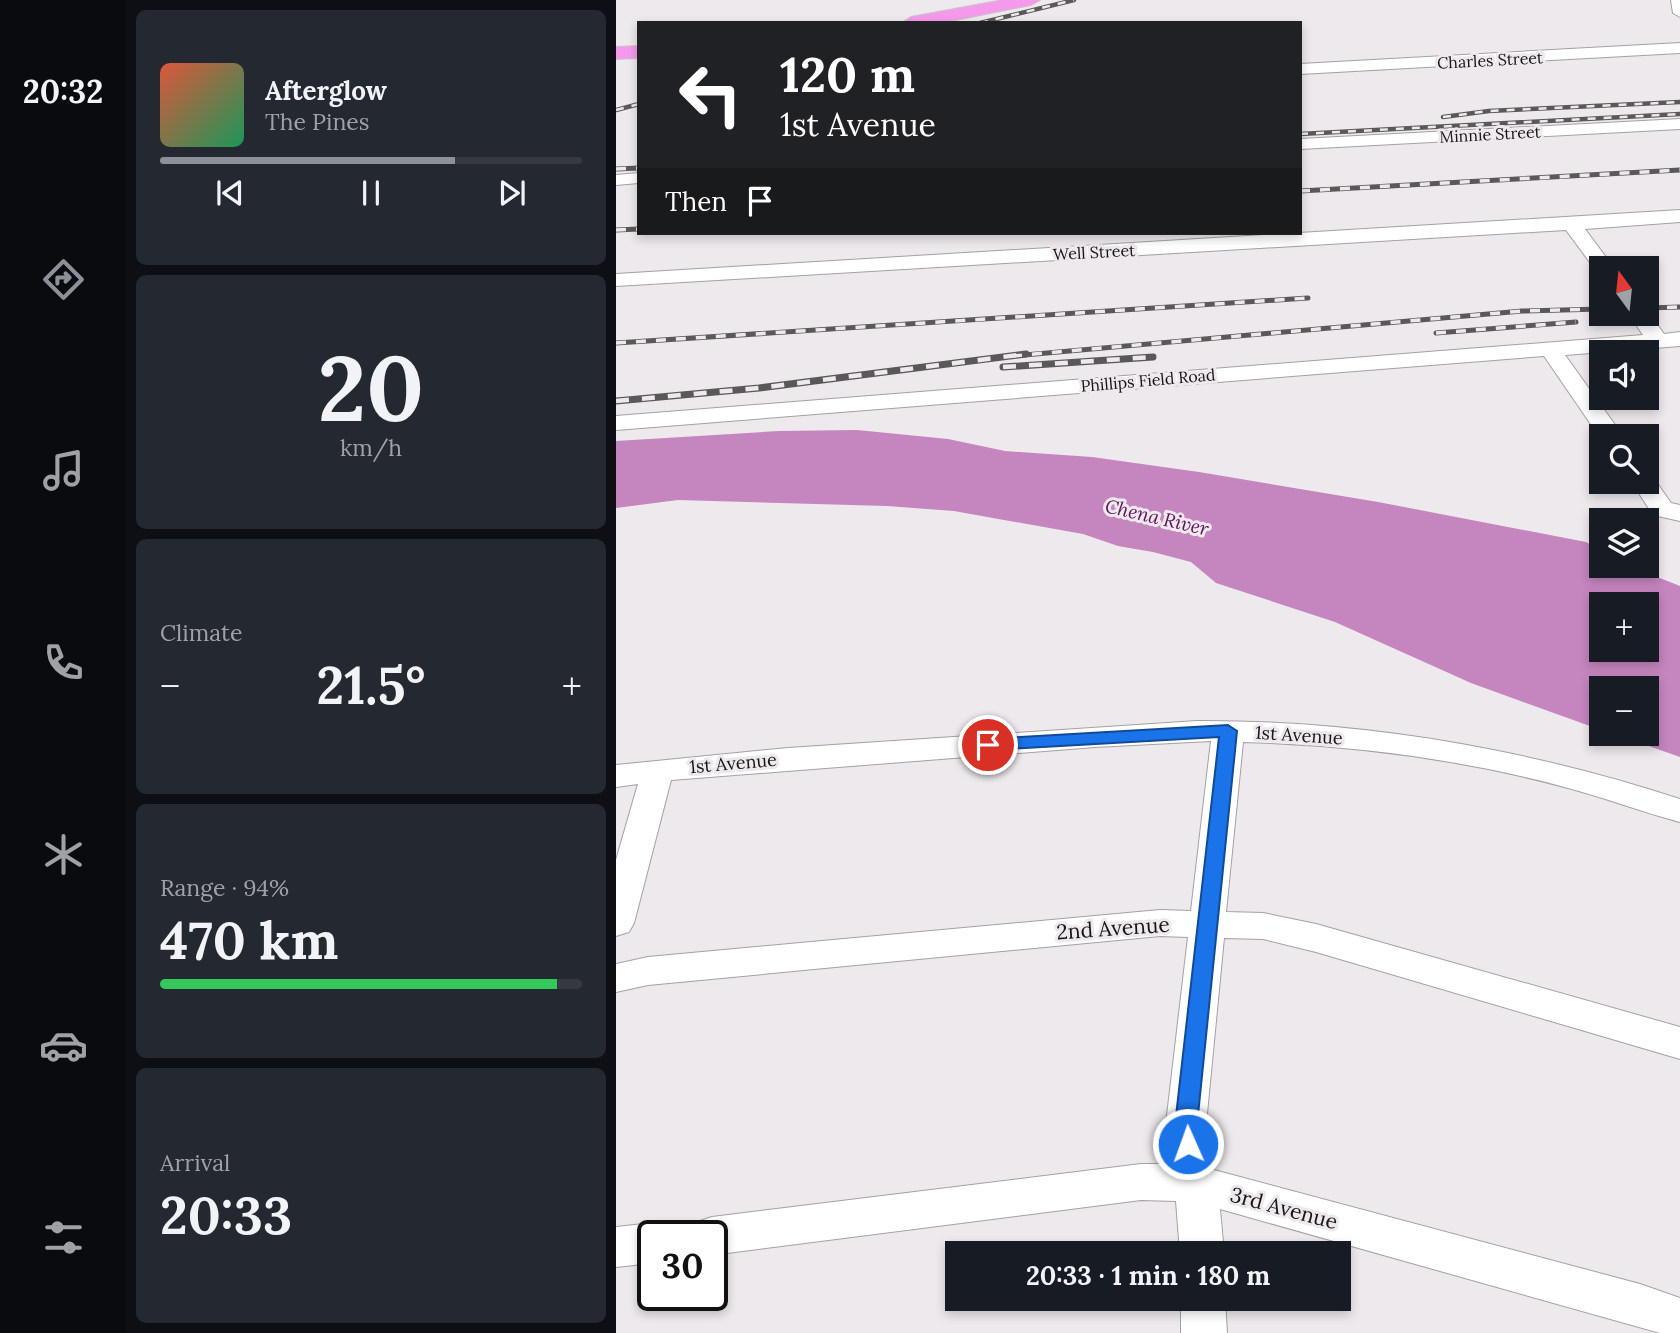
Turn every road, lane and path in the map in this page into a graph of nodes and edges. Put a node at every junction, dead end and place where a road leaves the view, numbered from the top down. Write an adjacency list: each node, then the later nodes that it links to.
1 (1031, 0): 4 (highway)
2 (1678, 0): 3 (street)
3 (1680, 13)
4 (921, 21)
5 (1680, 48): 8 (street, Charles Street)
6 (637, 52): 7 (highway)
7 (616, 53)
8 (1302, 69)
9 (1680, 124): 10 (street, Minnie Street)
10 (1302, 144)
11 (637, 178): 12 (street)
12 (616, 180)
13 (1680, 216): 14 (street, Well Street)
14 (1571, 224): 15 (street, Well Street); 17 (street)
15 (1303, 234)
16 (1288, 235): 18 (street, Well Street)
17 (1595, 256)
18 (616, 280)
19 (1653, 326): 20 (street)
20 (1669, 340): 21 (street, Phillips Field Road)
21 (1550, 349): 22 (street, Phillips Field Road); 23 (street)
22 (616, 423)
23 (1603, 424)
24 (1652, 494): 25 (street)
25 (1680, 513)
26 (1228, 731): 27 (street, 1st Avenue); 29 (street, 1st Avenue); 31 (street)
27 (658, 770): 28 (street, 1st Avenue); 30 (street)
28 (616, 776)
29 (1680, 811)
30 (616, 923)
31 (1206, 924): 32 (street, 2nd Avenue); 33 (street, 2nd Avenue); 34 (street)
32 (616, 978)
33 (1680, 1043)
34 (1194, 1183): 35 (street, 3rd Avenue); 36 (street); 40 (street, 3rd Avenue)
35 (728, 1234)
36 (1202, 1241)
37 (637, 1245): 38 (street)
38 (616, 1247)
39 (1203, 1311): 41 (street)
40 (1680, 1320)
41 (1204, 1333)

